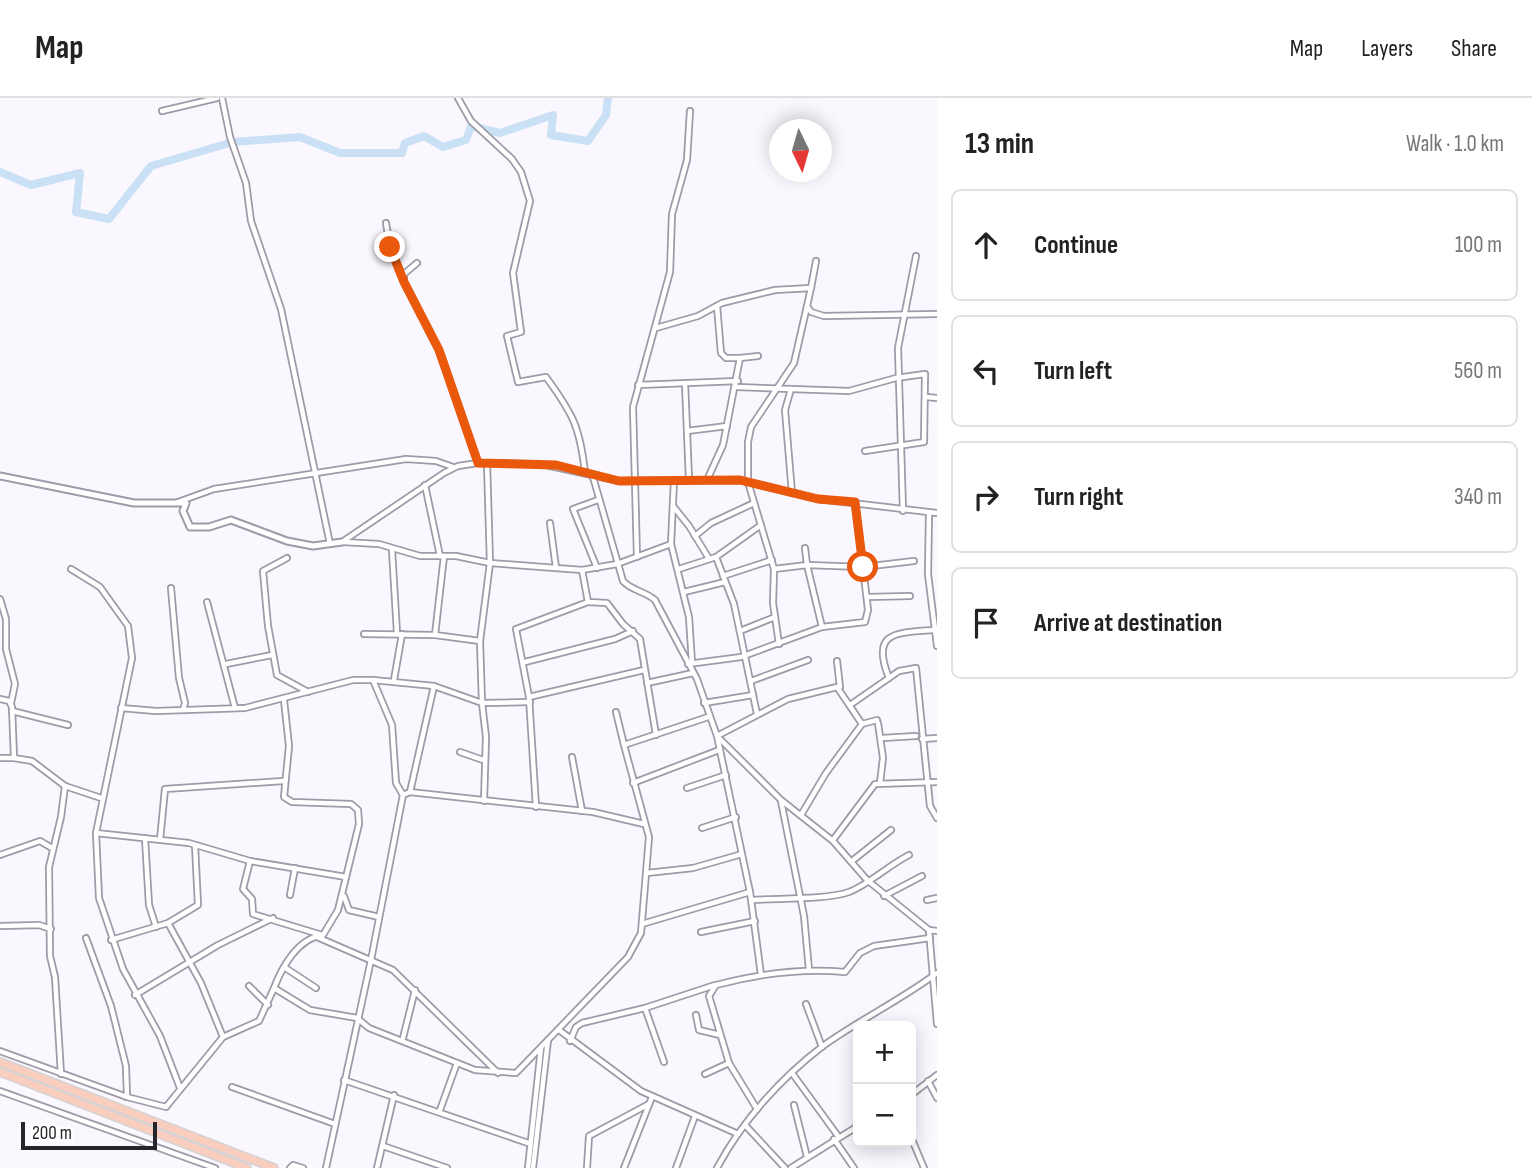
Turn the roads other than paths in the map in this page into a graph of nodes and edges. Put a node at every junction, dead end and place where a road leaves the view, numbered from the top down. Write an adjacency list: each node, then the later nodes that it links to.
1 (219, 98): 3 (street); 33 (street)
2 (458, 98): 34 (street)
3 (162, 111)
4 (691, 111): 15 (street)
5 (386, 223): 9 (street)
6 (916, 256): 14 (street)
7 (816, 261): 10 (street)
8 (416, 263): 9 (street)
9 (403, 277): 30 (street)
10 (811, 288): 11 (street); 12 (street)
11 (718, 306): 15 (street); 17 (street)
12 (807, 306): 14 (street); 22 (street)
13 (937, 314): 14 (street)
14 (904, 316): 18 (street)
15 (655, 328): 21 (street)
16 (758, 356): 17 (street)
17 (740, 358): 20 (street)
18 (896, 378): 23 (street); 24 (street); 28 (street)
19 (685, 383): 20 (street); 21 (street); 27 (street)
20 (737, 384): 22 (street); 26 (street)
21 (638, 385): 40 (street)
22 (779, 387): 23 (street); 41 (street)
23 (791, 389): 43 (street)
24 (926, 397): 25 (street); 28 (street)
25 (937, 398)
26 (727, 426): 27 (street); 39 (street)
27 (687, 431): 38 (street)
28 (901, 445): 29 (street); 49 (street)
29 (865, 451)
30 (478, 463): 31 (street); 32 (street)
31 (488, 463): 34 (street); 67 (street)
32 (454, 468): 33 (street); 42 (street)
33 (314, 473): 45 (street); 57 (street)
34 (585, 473): 36 (street)
35 (0, 476): 45 (street)
36 (593, 476): 40 (street); 44 (street)
37 (674, 480): 38 (street); 40 (street); 48 (street)
38 (689, 480): 39 (street)
39 (707, 480): 41 (street)
40 (634, 481): 61 (street)
41 (748, 482): 43 (street); 47 (street)
42 (425, 485): 55 (street); 60 (street)
43 (792, 493): 46 (street)
44 (598, 500): 68 (street); 72 (street)
45 (178, 502): 57 (street)
46 (855, 502): 49 (street); 70 (street)
47 (754, 503): 53 (street); 54 (street)
48 (673, 506): 54 (street); 56 (street)
49 (903, 511): 51 (street)
50 (937, 513): 51 (street)
51 (929, 514): 86 (street)
52 (550, 523): 71 (street)
53 (761, 525): 63 (street); 65 (street)
54 (695, 536): 62 (street)
55 (342, 542): 57 (street); 59 (street)
56 (671, 544): 61 (street); 74 (street)
57 (330, 545)
58 (805, 548): 69 (street)
59 (392, 550): 60 (street); 92 (street)
60 (442, 556): 67 (street); 93 (street)
61 (637, 557): 68 (street)
62 (708, 557): 63 (street); 74 (street)
63 (716, 557): 77 (street)
64 (287, 558): 97 (street)
65 (772, 560): 75 (street); 77 (street)
66 (915, 561): 70 (street)
67 (490, 563): 71 (street); 94 (street)
68 (617, 564): 72 (street); 103 (street)
69 (807, 565): 70 (street); 75 (street); 87 (street)
70 (863, 567): 81 (street)
71 (556, 568): 76 (street)
72 (597, 568): 76 (street)
73 (71, 569): 122 (street)
74 (679, 569): 79 (street)
75 (774, 569): 85 (street)
76 (582, 570): 84 (street)
77 (724, 579): 79 (street); 90 (street)
78 (171, 588): 124 (street)
79 (684, 592): 103 (street)
80 (910, 596): 81 (street)
81 (867, 597): 87 (street)
82 (0, 599): 118 (street)
83 (207, 602): 102 (street)
84 (588, 602): 89 (street); 101 (street)
85 (775, 617): 90 (street); 95 (street)
86 (935, 617): 88 (street)
87 (822, 627): 95 (street)
88 (934, 629): 96 (street); 106 (street)
89 (634, 631): 101 (street); 104 (street)
90 (740, 631): 98 (street)
91 (364, 634): 92 (street)
92 (400, 634): 93 (street); 108 (street)
93 (435, 635): 94 (street)
94 (480, 641): 119 (street)
95 (779, 644): 98 (street)
96 (937, 646)
97 (272, 655): 102 (street); 113 (street)
98 (744, 656): 103 (street); 109 (street)
99 (808, 660): 109 (street)
100 (837, 661): 112 (street)
101 (525, 662): 116 (street)
102 (226, 664): 123 (street)
103 (690, 664): 105 (street)
104 (644, 670): 110 (street); 116 (street)
105 (693, 673): 110 (street); 120 (street)
106 (888, 678): 121 (street); 133 (street)
107 (373, 680): 108 (street); 113 (street); 152 (street)
108 (394, 681): 111 (street)
109 (751, 681): 114 (street)
110 (647, 683): 131 (street)
111 (434, 686): 119 (street); 151 (street)
112 (840, 687): 121 (street); 127 (street)
113 (309, 692): 117 (street)
114 (753, 695): 120 (street); 127 (street)
115 (0, 699): 118 (street)
116 (529, 699): 119 (street); 156 (street)
117 (284, 700): 123 (street); 144 (street)
118 (11, 703): 125 (street)
119 (481, 703): 142 (street)
120 (705, 703): 128 (street)
121 (850, 705): 129 (street)
122 (121, 708): 124 (street); 153 (street)
123 (235, 708): 124 (street)
124 (183, 710)
125 (12, 711): 130 (street); 141 (street)
126 (616, 712): 136 (street)
127 (757, 714): 132 (street)
128 (708, 717): 131 (street); 132 (street)
129 (862, 724): 134 (street); 158 (street)
130 (68, 725)
131 (656, 735): 136 (street)
132 (717, 736): 137 (street); 154 (street)
133 (919, 737): 134 (street); 135 (street); 145 (street)
134 (882, 738): 148 (street)
135 (937, 738)
136 (624, 745): 147 (street)
137 (719, 750): 143 (street); 147 (street)
138 (460, 752): 142 (street)
139 (572, 757): 157 (street)
140 (0, 758): 141 (street)
141 (14, 758): 149 (street)
142 (483, 760): 155 (street)
143 (726, 775): 150 (street); 159 (street)
144 (284, 781): 166 (street); 178 (street)
145 (928, 782): 146 (street); 148 (street); 160 (street)
146 (937, 782)
147 (633, 783): 161 (street)
148 (880, 783): 167 (street)
149 (65, 786): 153 (street); 169 (street)
150 (687, 788)
151 (410, 792): 152 (street); 155 (street)
152 (403, 794): 188 (street)
153 (101, 798): 164 (street)
154 (781, 800): 158 (street); 183 (street)
155 (484, 801): 156 (street)
156 (536, 807): 157 (street)
157 (582, 811): 161 (street)
158 (801, 815): 167 (street)
159 (736, 817): 162 (street); 170 (street)
160 (937, 818)
161 (645, 824): 176 (street)
162 (702, 828)
163 (891, 830): 174 (street)
164 (96, 833): 165 (street); 203 (street)
165 (145, 838): 166 (street); 194 (street)
166 (160, 840): 168 (street)
167 (833, 841): 174 (street)
168 (195, 845): 173 (street); 191 (street)
169 (51, 848): 171 (street); 195 (street)
170 (742, 854): 176 (street); 181 (street)
171 (0, 855)
172 (909, 855): 179 (street)
173 (250, 861): 175 (street); 189 (street)
174 (852, 861): 179 (street)
175 (295, 867): 178 (street); 182 (street)
176 (647, 873): 192 (street)
177 (922, 876): 184 (street)
178 (346, 877): 180 (street)
179 (867, 880): 183 (street); 184 (street)
180 (344, 892): 188 (street); 199 (street)
181 (750, 892): 186 (street); 192 (street)
182 (290, 895)
183 (800, 896): 186 (street); 207 (street)
184 (884, 896): 196 (street)
185 (937, 898): 187 (street)
186 (751, 900): 190 (street)
187 (927, 900)
188 (379, 917): 204 (street)
189 (273, 918): 199 (street); 205 (street)
190 (755, 921): 198 (street); 209 (street)
191 (168, 923): 194 (street); 205 (street)
192 (642, 924): 226 (street)
193 (0, 926): 195 (street)
194 (156, 927): 203 (street)
195 (51, 929): 242 (street)
196 (929, 930): 197 (street); 202 (street)
197 (937, 931)
198 (701, 932)
199 (323, 935): 200 (street)
200 (316, 936): 204 (street); 206 (street)
201 (86, 938): 252 (street)
202 (930, 938): 207 (street); 210 (street)
203 (111, 940): 216 (street)
204 (371, 960): 215 (street); 222 (street)
205 (191, 962): 216 (street); 228 (street)
206 (284, 967): 213 (street); 214 (street)
207 (809, 971): 209 (street)
208 (937, 973): 210 (street)
209 (761, 975): 211 (street)
210 (931, 977): 220 (street); 223 (street)
211 (716, 985): 219 (street); 227 (street)
212 (249, 986): 218 (street)
213 (274, 988): 218 (street); 222 (street)
214 (316, 988)
215 (415, 989): 229 (street); 240 (street)
216 (135, 995): 248 (street)
217 (806, 1004): 232 (street)
218 (268, 1006): 228 (street)
219 (645, 1008): 231 (street); 236 (street)
220 (936, 1012): 224 (street)
221 (696, 1015): 227 (street)
222 (357, 1017): 229 (street); 245 (street)
223 (864, 1021)
224 (937, 1024)
225 (853, 1028): 232 (street)
226 (559, 1030): 230 (street); 231 (street)
227 (720, 1035): 238 (street)
228 (223, 1037): 248 (street)
229 (403, 1038): 237 (street)
230 (548, 1041): 233 (street); 279 (street)
231 (570, 1041): 253 (street)
232 (822, 1047): 241 (street)
233 (541, 1048): 240 (street); 279 (street)
234 (0, 1051): 242 (street)
235 (0, 1062): 273 (main road)
236 (664, 1062)
237 (457, 1063): 240 (street); 257 (street)
238 (729, 1063): 243 (street); 258 (street)
239 (0, 1072): 268 (main road)
240 (498, 1073)
241 (792, 1073): 258 (street); 264 (street)
242 (61, 1074): 252 (street)
243 (705, 1074)
244 (937, 1075): 246 (street)
245 (344, 1080): 251 (street); 260 (street)
246 (928, 1081): 250 (street); 254 (street)
247 (232, 1087): 260 (street)
248 (180, 1088): 252 (street)
249 (0, 1091): 270 (street)
250 (916, 1091)
251 (394, 1095): 257 (street); 266 (street)
252 (127, 1097)
253 (652, 1097): 255 (street); 259 (street)
254 (937, 1097)
255 (649, 1104): 280 (street); 281 (street)
256 (794, 1105): 269 (street)
257 (440, 1110): 265 (street)
258 (757, 1110): 261 (street)
259 (695, 1115): 263 (street); 282 (street)
260 (335, 1124): 276 (street)
261 (745, 1125): 263 (street); 284 (street)
262 (853, 1129): 264 (street)
263 (738, 1134): 283 (street)
264 (836, 1138): 269 (street); 286 (street)
265 (527, 1143)
266 (383, 1146): 277 (street); 278 (street)
267 (915, 1147): 287 (street)
268 (212, 1155): 270 (street); 272 (main road)
269 (807, 1157): 285 (street)
270 (208, 1167): 271 (street)
271 (215, 1168)
272 (247, 1168)
273 (274, 1168)
274 (290, 1168): 275 (street)
275 (303, 1168)
276 (326, 1168)
277 (377, 1168)
278 (447, 1168)
279 (531, 1168)
280 (587, 1168)
281 (624, 1168)
282 (676, 1168)
283 (717, 1168)
284 (785, 1168)
285 (791, 1168)
286 (855, 1168)
287 (924, 1168)

